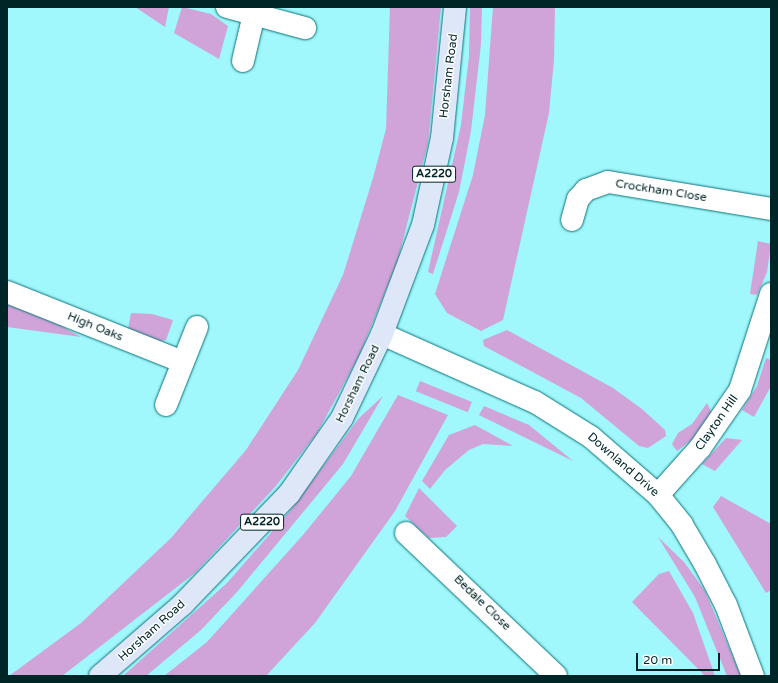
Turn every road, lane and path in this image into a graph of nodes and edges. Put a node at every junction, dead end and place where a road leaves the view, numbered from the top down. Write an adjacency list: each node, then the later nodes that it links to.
1 (227, 7): 3 (street)
2 (455, 7): 11 (main road, Horsham Road / A2220)
3 (254, 14): 4 (street); 5 (street)
4 (305, 28)
5 (243, 61)
6 (771, 209): 7 (street, Crockham Close)
7 (572, 220)
8 (7, 292): 12 (street, High Oaks)
9 (771, 294): 14 (street, Clayton Hill)
10 (197, 327): 12 (street)
11 (382, 334): 14 (street, Downland Drive); 16 (main road, Horsham Road / A2220)
12 (183, 362): 13 (street)
13 (166, 405)
14 (658, 495): 18 (street, Downland Drive)
15 (406, 533): 17 (street, Bedale Close)
16 (100, 676)
17 (556, 676)
18 (753, 676)

